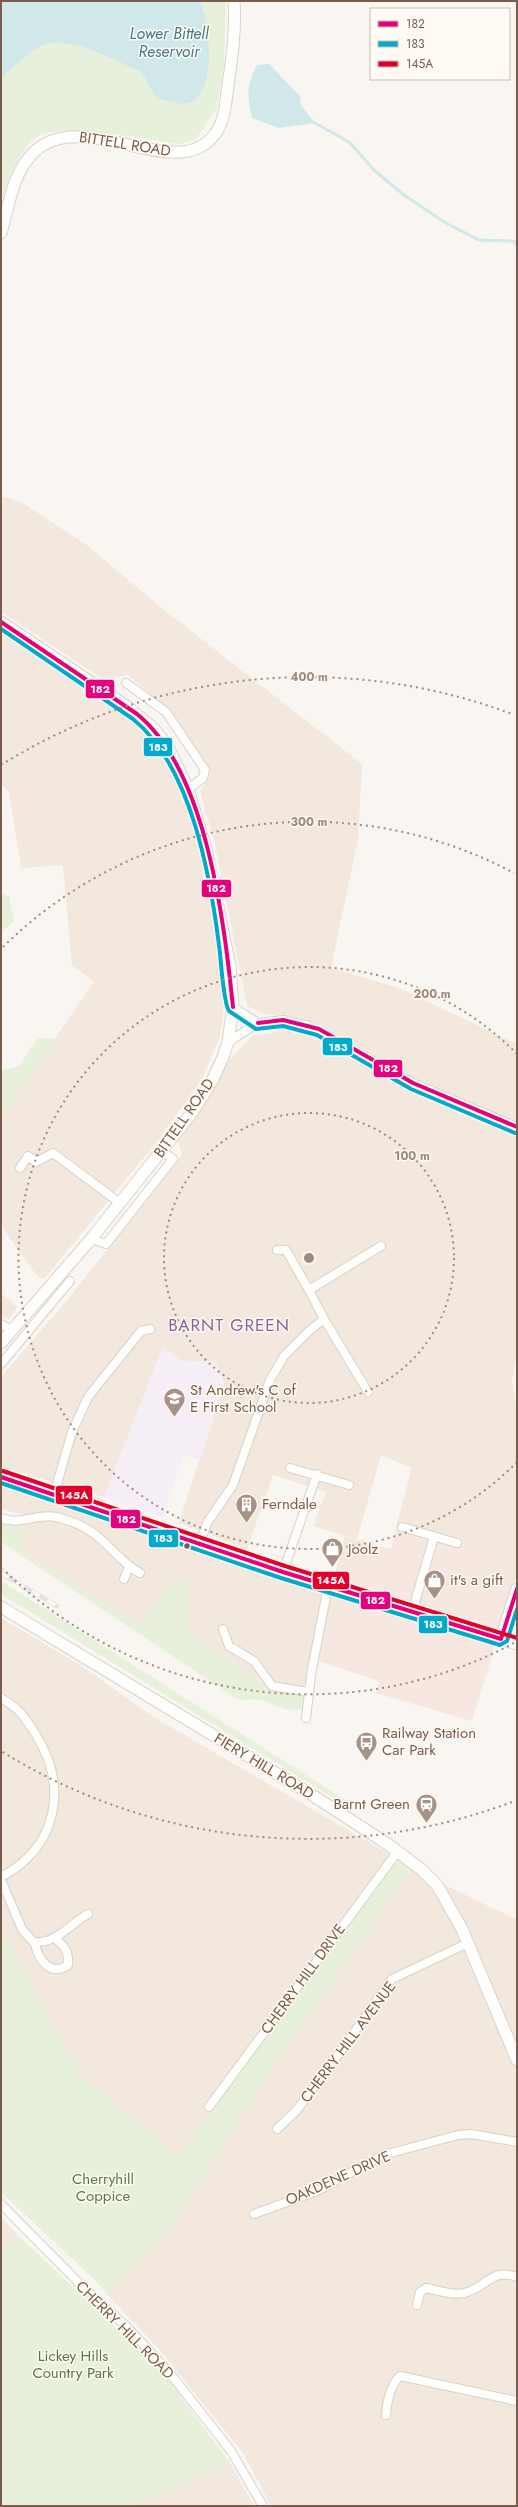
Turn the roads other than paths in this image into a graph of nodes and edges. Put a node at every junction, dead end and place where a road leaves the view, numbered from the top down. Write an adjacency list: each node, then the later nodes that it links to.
1 (234, 1): 2 (main road, BITTELL ROAD)
2 (1, 233)
3 (1, 622): 5 (main road, BITTELL ROAD)
4 (126, 683): 5 (street)
5 (188, 789): 6 (main road, BITTELL ROAD)
6 (233, 1007): 7 (street); 8 (main road, BITTELL ROAD)
7 (258, 1023): 8 (street); 9 (street)
8 (228, 1042): 10 (main road, BITTELL ROAD)
9 (517, 1126)
10 (162, 1150): 12 (main road, BITTELL ROAD); 13 (street)
11 (20, 1168): 12 (street)
12 (120, 1203): 13 (main road, BITTELL ROAD)
13 (91, 1239): 18 (main road, BITTELL ROAD)
14 (380, 1246): 17 (street)
15 (277, 1250): 17 (street)
16 (70, 1281): 19 (street)
17 (309, 1290): 20 (street)
18 (42, 1295): 19 (street); 21 (main road, BITTELL ROAD)
19 (51, 1302): 24 (street)
20 (324, 1319): 25 (street); 34 (street)
21 (6, 1327): 23 (main road, BITTELL ROAD)
22 (150, 1329): 30 (street)
23 (1, 1343)
24 (1, 1364)
25 (368, 1392)
26 (290, 1468): 27 (street)
27 (317, 1474): 29 (street); 37 (street)
28 (1, 1477): 30 (main road)
29 (349, 1485)
30 (54, 1494): 34 (main road)
31 (1, 1518): 36 (street)
32 (402, 1527): 33 (street)
33 (434, 1537): 35 (street); 43 (street)
34 (200, 1543): 37 (main road)
35 (457, 1543)
36 (129, 1567): 38 (street); 39 (street)
37 (283, 1572): 40 (main road)
38 (140, 1573)
39 (124, 1579)
40 (328, 1587): 43 (main road); 47 (street)
41 (517, 1588): 45 (main road)
42 (1, 1607): 50 (main road, FIERY HILL ROAD)
43 (412, 1612): 45 (main road)
44 (223, 1629): 47 (street)
45 (501, 1639): 46 (main road)
46 (517, 1644)
47 (308, 1692): 49 (street)
48 (1, 1698): 51 (street)
49 (306, 1718)
50 (398, 1852): 55 (main road, FIERY HILL ROAD); 57 (street, CHERRY HILL DRIVE)
51 (1, 1879): 54 (street)
52 (88, 1914): 53 (street)
53 (56, 1939): 54 (street); 54 (street)
54 (35, 1942)
55 (468, 1943): 56 (main road, FIERY HILL ROAD); 58 (street, CHERRY HILL AVENUE)
56 (517, 2060)
57 (209, 2107)
58 (277, 2128)
59 (517, 2142): 61 (street, OAKDENE DRIVE)
60 (1, 2204): 66 (street, CHERRY HILL ROAD)
61 (254, 2214)
62 (517, 2277): 63 (street)
63 (417, 2305)
64 (517, 2401): 65 (street)
65 (386, 2415)
66 (263, 2506)

